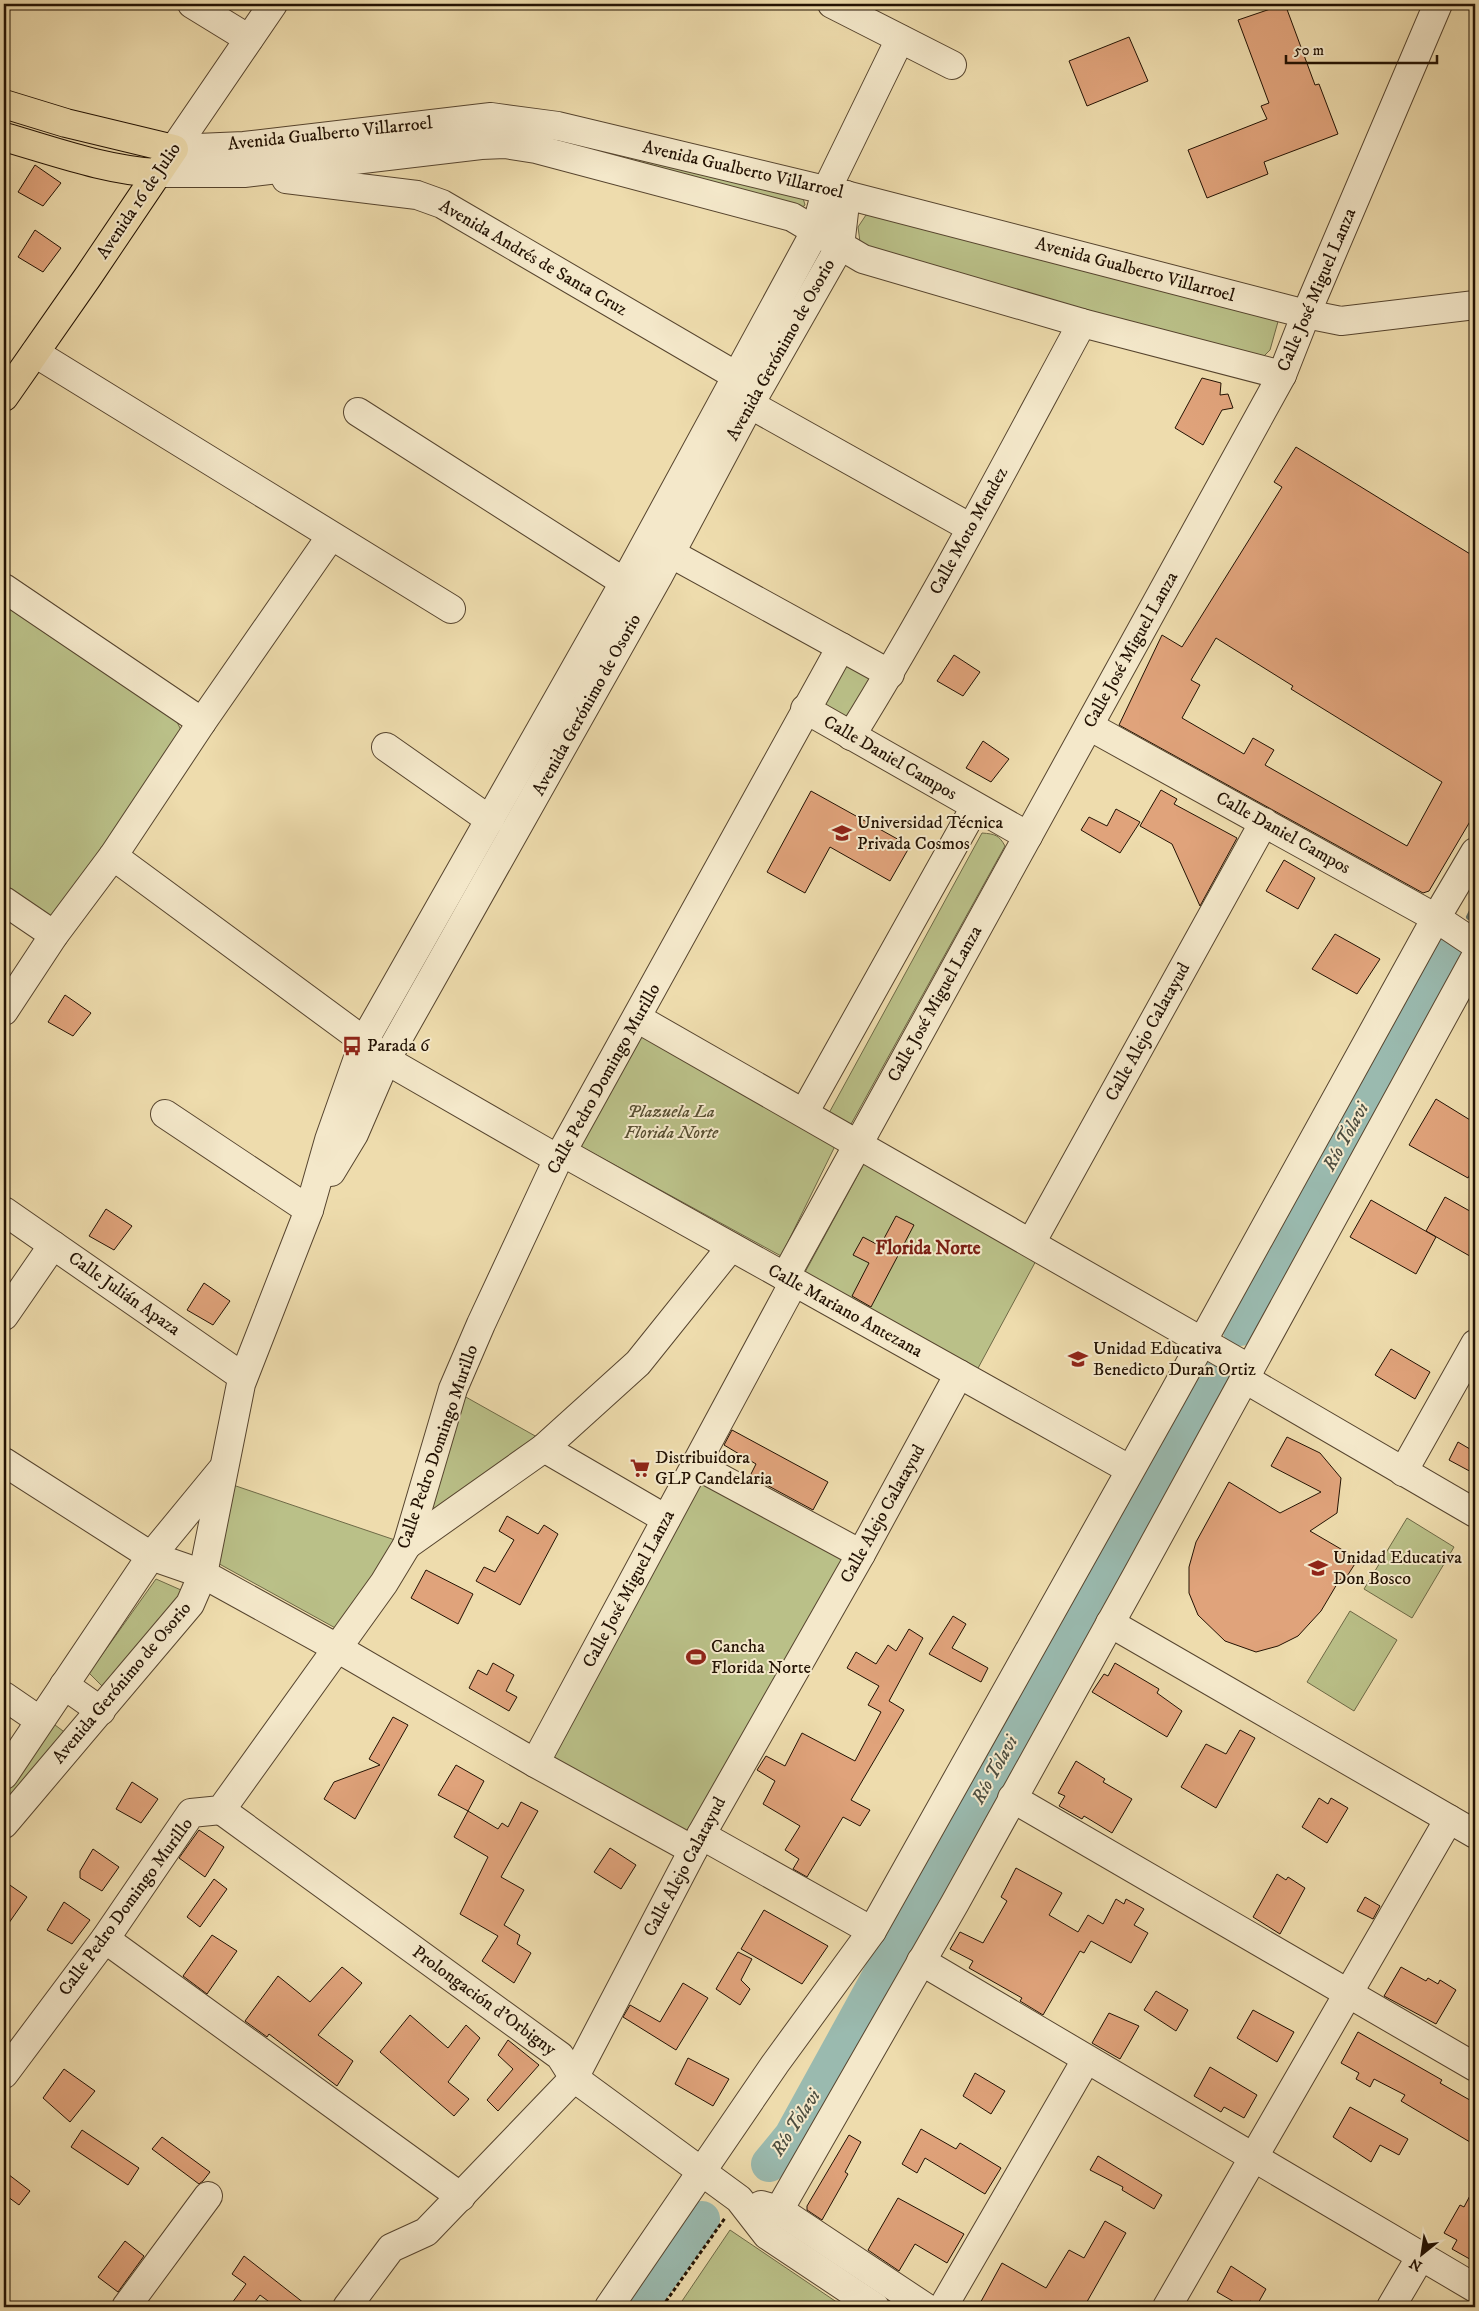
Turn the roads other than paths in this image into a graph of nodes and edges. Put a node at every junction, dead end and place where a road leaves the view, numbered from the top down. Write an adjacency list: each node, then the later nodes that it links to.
1 (192, 4): 5 (street)
2 (273, 4): 5 (street, Avenida 16 de Julio)
3 (832, 4): 6 (street)
4 (1438, 4): 17 (street, Calle José Miguel Lanza)
5 (249, 39): 10 (street, Avenida 16 de Julio)
6 (900, 39): 7 (street); 13 (street)
7 (952, 65)
8 (4, 104): 10 (main road, Avenida Gualberto Villarroel)
9 (4, 137): 11 (main road, Avenida Gualberto Villarroel)
10 (174, 149): 11 (main road, Avenida 16 de Julio); 12 (street, Avenida Andrés de Santa Cruz); 13 (street, Avenida Gualberto Villarroel)
11 (157, 173): 12 (street, Avenida Gualberto Villarroel); 19 (main road, Avenida 16 de Julio)
12 (244, 173): 14 (street, Avenida Gualberto Villarroel); 21 (street, Avenida Andrés de Santa Cruz)
13 (836, 193): 14 (street, Avenida Gerónimo de Osorio); 15 (street, Avenida Gerónimo de Osorio); 17 (street, Avenida Gualberto Villarroel)
14 (816, 232): 15 (street, Avenida Gualberto Villarroel); 21 (street, Avenida Gerónimo de Osorio)
15 (840, 246): 18 (street, Avenida Gualberto Villarroel); 21 (street, Avenida Gerónimo de Osorio)
16 (1475, 305): 17 (street, Avenida Gualberto Villarroel)
17 (1306, 314): 20 (street, Calle José Miguel Lanza)
18 (1082, 323): 20 (street, Avenida Gualberto Villarroel); 24 (street, Calle Moto Mendez)
19 (35, 353): 22 (main road, Avenida 16 de Julio); 25 (street)
20 (1282, 375): 35 (street, Calle José Miguel Lanza)
21 (743, 390): 24 (street, Avenida Andrés de Santa Cruz); 26 (street, Avenida Gerónimo de Osorio); 27 (street, Avenida Gerónimo de Osorio)
22 (4, 398)
23 (358, 412): 27 (street)
24 (971, 528): 32 (street, Calle Moto Mendez)
25 (331, 536): 30 (street); 34 (street)
26 (670, 554): 28 (street, Avenida Gerónimo de Osorio); 31 (street)
27 (629, 574): 28 (street); 39 (street, Avenida Gerónimo de Osorio)
28 (658, 578): 52 (street, Avenida Gerónimo de Osorio)
29 (4, 588): 34 (street)
30 (451, 609)
31 (841, 647): 32 (street); 33 (street, Calle Pedro Domingo Murillo)
32 (890, 674): 36 (street, Calle Moto Mendez)
33 (805, 709): 36 (street, Calle Daniel Campos); 50 (street, Calle Pedro Domingo Murillo)
34 (202, 722): 43 (street)
35 (1088, 726): 40 (street, Calle Daniel Campos); 41 (street, Calle José Miguel Lanza)
36 (852, 736): 38 (street, Calle Daniel Campos)
37 (386, 747): 39 (street)
38 (975, 806): 41 (street, Calle Daniel Campos); 53 (street)
39 (490, 820): 51 (street, Avenida Gerónimo de Osorio)
40 (1264, 822): 45 (street, Calle Daniel Campos); 59 (street, Calle Alejo Calatayud)
41 (1028, 836): 55 (street, Calle José Miguel Lanza)
42 (1475, 852): 45 (street)
43 (113, 856): 46 (street); 51 (street, Calle Mariano Antezana)
44 (4, 901): 46 (street)
45 (1436, 918): 47 (street, Calle Daniel Campos); 64 (street)
46 (54, 935): 49 (street)
47 (1475, 944)
48 (1475, 958): 67 (street)
49 (4, 1011)
50 (637, 1018): 53 (street); 56 (street, Calle Pedro Domingo Murillo)
51 (364, 1040): 52 (street, Calle Mariano Antezana); 57 (street, Avenida Gerónimo de Osorio)
52 (386, 1060): 56 (street, Calle Mariano Antezana); 57 (street, Avenida Gerónimo de Osorio)
53 (804, 1113): 55 (street)
54 (165, 1114): 57 (street)
55 (858, 1144): 59 (street); 62 (street, Calle José Miguel Lanza)
56 (560, 1156): 61 (street, Calle Mariano Antezana); 77 (street, Calle Pedro Domingo Murillo)
57 (309, 1210): 68 (street, Avenida Gerónimo de Osorio)
58 (4, 1211): 60 (street, Calle Julián Apaza)
59 (1031, 1243): 64 (street)
60 (53, 1245): 63 (street); 68 (street, Calle Julián Apaza)
61 (731, 1247): 62 (street, Calle Mariano Antezana); 69 (street)
62 (790, 1280): 66 (street, Calle Mariano Antezana); 71 (street, Calle José Miguel Lanza)
63 (4, 1316)
64 (1201, 1340): 67 (street); 73 (street)
65 (1475, 1344): 74 (street)
66 (959, 1374): 73 (street, Calle Mariano Antezana); 78 (street, Calle Alejo Calatayud)
67 (1248, 1374): 74 (street); 81 (street)
68 (243, 1376): 72 (street, Avenida Gerónimo de Osorio)
69 (544, 1448): 76 (street); 77 (street)
70 (4, 1462): 79 (street)
71 (696, 1465): 76 (street, Calle José Miguel Lanza); 78 (street)
72 (223, 1469): 79 (street, Avenida Gerónimo de Osorio); 80 (street, Avenida Gerónimo de Osorio)
73 (1129, 1469): 95 (street)
74 (1403, 1472): 75 (street)
75 (1475, 1513)
76 (666, 1519): 87 (street, Calle José Miguel Lanza)
77 (407, 1545): 82 (street, Calle Pedro Domingo Murillo)
78 (861, 1554): 94 (street, Calle Alejo Calatayud)
79 (151, 1556): 80 (street); 83 (street, Avenida Gerónimo de Osorio)
80 (203, 1574): 82 (street); 85 (street, Avenida Gerónimo de Osorio)
81 (1110, 1622): 89 (street); 91 (street)
82 (337, 1648): 87 (street); 90 (street, Calle Pedro Domingo Murillo)
83 (64, 1685): 85 (street); 86 (street, Avenida Gerónimo de Osorio)
84 (4, 1696): 86 (street)
85 (101, 1711): 92 (street, Avenida Gerónimo de Osorio)
86 (39, 1720): 88 (street, Avenida Gerónimo de Osorio)
87 (535, 1763): 94 (street)
88 (4, 1775)
89 (1012, 1798): 97 (street); 98 (street)
90 (221, 1810): 96 (street, Calle Pedro Domingo Murillo); 102 (street, Prolongación d'Orbigny)
91 (1449, 1819): 93 (street); 98 (street)
92 (4, 1824)
93 (1475, 1834)
94 (697, 1843): 95 (street); 102 (street, Calle Alejo Calatayud)
95 (872, 1931): 104 (street)
96 (105, 1939): 101 (street, Calle Pedro Domingo Murillo); 106 (street)
97 (921, 1961): 99 (street); 108 (street)
98 (1349, 1993): 100 (street); 103 (street)
99 (1086, 2060): 103 (street); 116 (street)
100 (1475, 2067)
101 (4, 2074)
102 (574, 2078): 104 (street, Prolongación d'Orbigny); 106 (street, Calle Alejo Calatayud)
103 (1254, 2157): 109 (street); 117 (street)
104 (702, 2174): 107 (street, Prolongación d'Orbigny); 113 (street)
105 (208, 2196): 111 (street)
106 (461, 2197): 112 (street, Calle Alejo Calatayud)
107 (739, 2199): 108 (street, Prolongación d'Orbigny); 114 (street, Prolongación d'Orbigny)
108 (779, 2210): 115 (street, Prolongación d'Orbigny)
109 (1421, 2256): 110 (street); 118 (street)
110 (1475, 2288)
111 (126, 2307)
112 (347, 2307)
113 (609, 2307)
114 (875, 2307)
115 (924, 2307)
116 (942, 2307)
117 (1167, 2307)
118 (1391, 2307)

